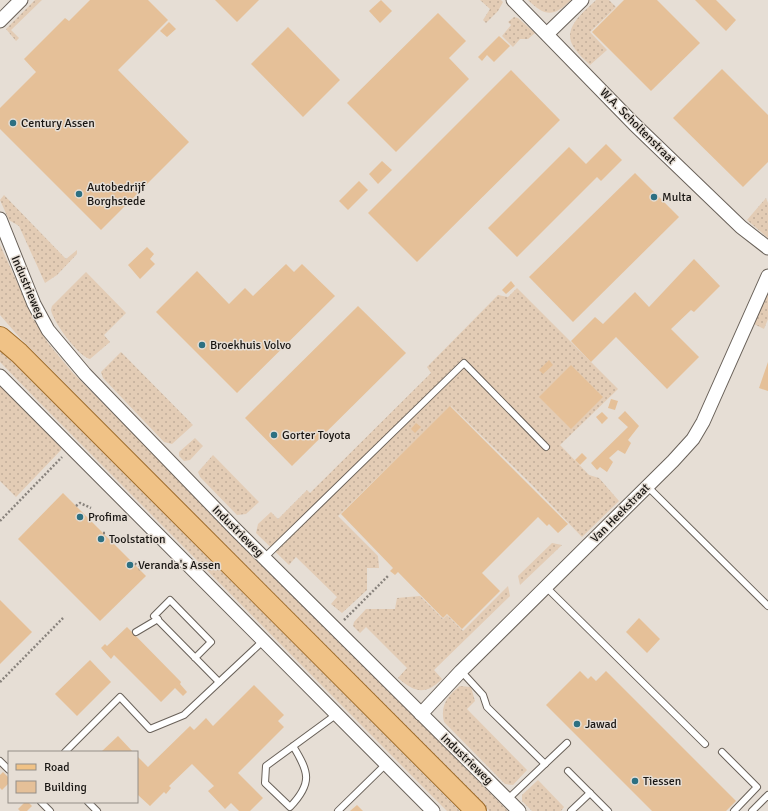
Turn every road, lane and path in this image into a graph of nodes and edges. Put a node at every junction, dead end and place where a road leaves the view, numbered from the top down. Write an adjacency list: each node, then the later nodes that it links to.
1 (21, 0): 4 (street)
2 (513, 0): 5 (street, W.A. Scholtenstraat)
3 (582, 0): 5 (street)
4 (0, 21)
5 (547, 34): 8 (street, W.A. Scholtenstraat)
6 (0, 219): 7 (street, Industrieweg)
7 (3, 236): 22 (street, Industrieweg)
8 (768, 248)
9 (768, 276): 16 (street, Van Heekstraat)
10 (0, 325): 12 (main road)
11 (0, 337): 12 (main road)
12 (19, 353): 58 (main road)
13 (0, 376): 32 (street)
14 (546, 447): 22 (lane)
15 (64, 455): 19 (path)
16 (647, 486): 26 (street, Van Heekstraat); 27 (lane)
17 (76, 506): 18 (path)
18 (91, 508)
19 (0, 521)
20 (107, 533): 21 (path)
21 (103, 534)
22 (264, 558): 30 (street, Industrieweg)
23 (132, 562): 24 (path)
24 (140, 571)
25 (389, 575): 30 (path)
26 (546, 587): 34 (street, Van Heekstraat); 40 (lane)
27 (768, 606)
28 (63, 618): 35 (path)
29 (158, 619): 31 (lane); 33 (lane); 33 (lane)
30 (335, 629): 38 (street, Industrieweg)
31 (136, 632)
32 (264, 640): 36 (lane); 37 (street)
33 (195, 658): 36 (lane)
34 (461, 671): 38 (street, Van Heekstraat); 46 (lane)
35 (0, 682)
36 (219, 682): 42 (lane)
37 (337, 714): 41 (lane); 45 (street)
38 (420, 714): 51 (street, Industrieweg)
39 (567, 743): 46 (lane)
40 (705, 744)
41 (293, 746): 41 (lane)
42 (66, 751)
43 (722, 752): 62 (lane)
44 (0, 761): 47 (lane)
45 (386, 764): 56 (lane); 57 (street)
46 (545, 764): 51 (lane)
47 (8, 769)
48 (568, 771): 49 (lane)
49 (590, 793): 60 (lane); 61 (lane)
50 (768, 795): 63 (lane)
51 (508, 799): 59 (street, Industrieweg)
52 (42, 803): 54 (lane)
53 (89, 803): 55 (lane)
54 (50, 811)
55 (97, 811)
56 (338, 811)
57 (433, 811)
58 (476, 811)
59 (519, 811)
60 (572, 811)
61 (608, 811)
62 (734, 811)
63 (752, 811)

